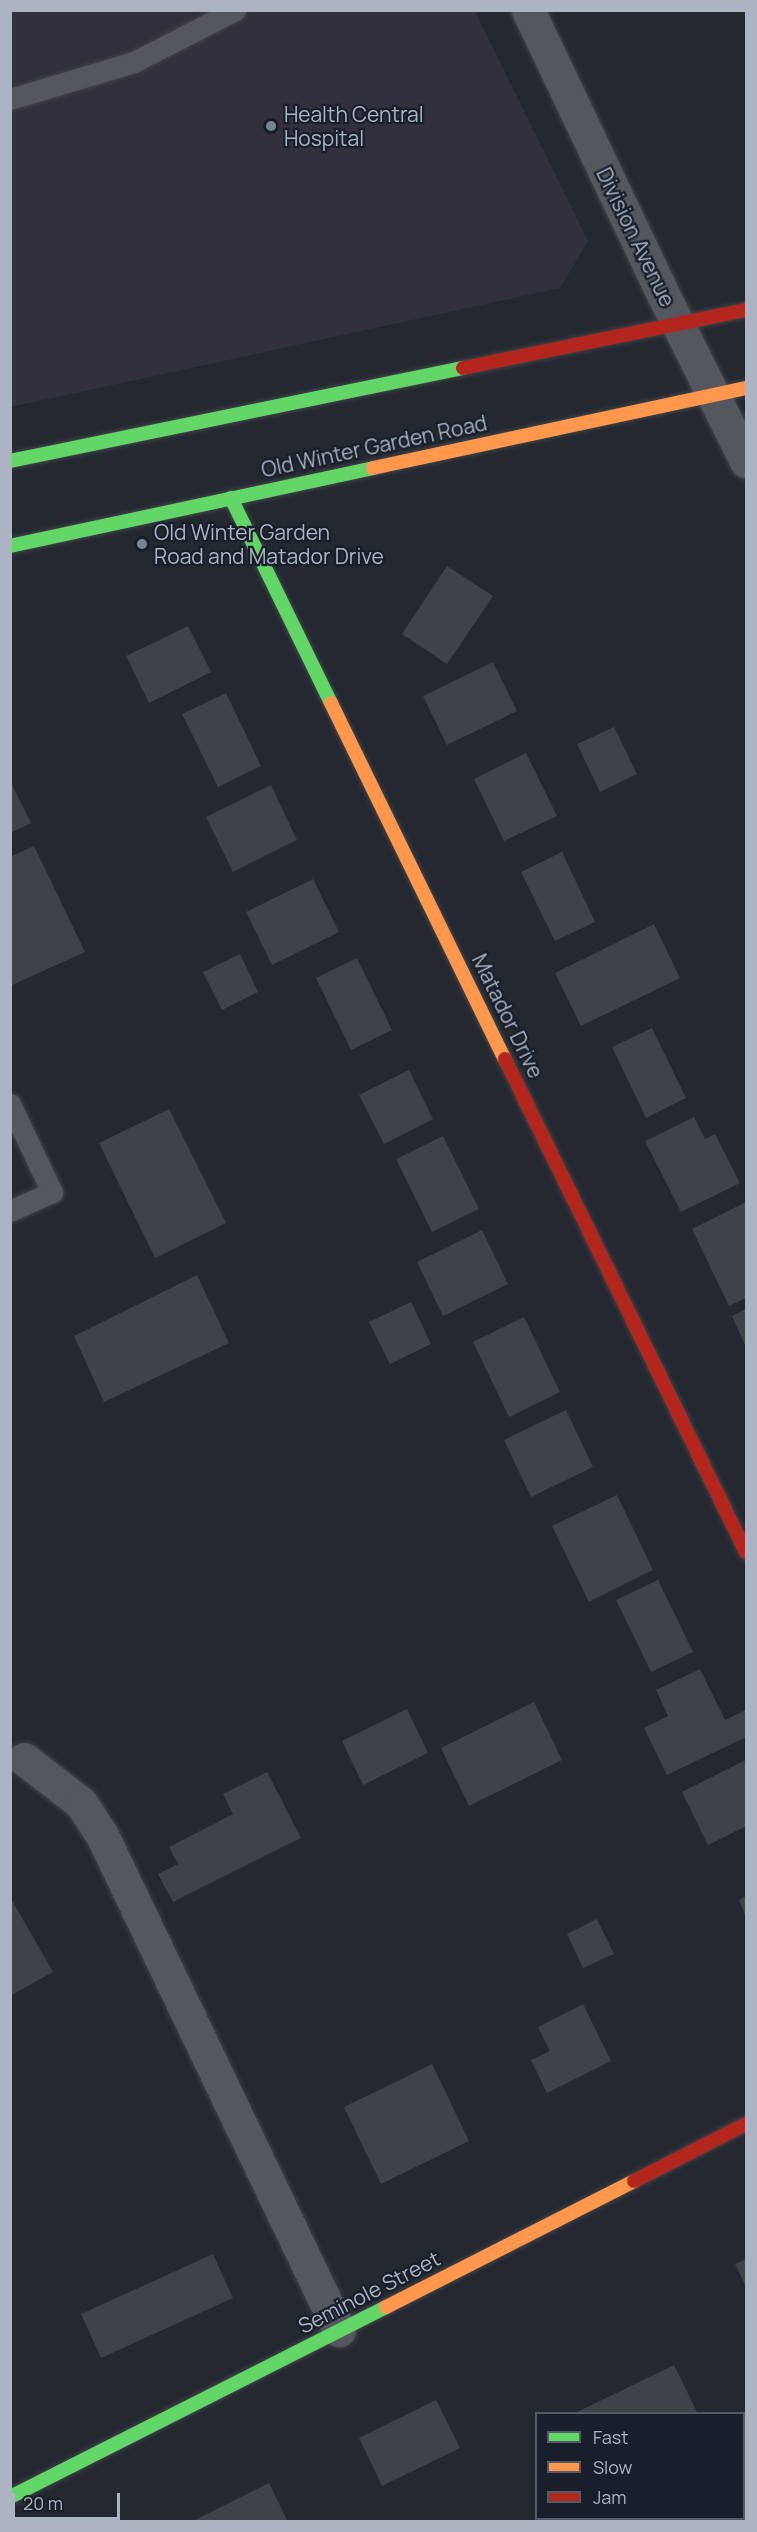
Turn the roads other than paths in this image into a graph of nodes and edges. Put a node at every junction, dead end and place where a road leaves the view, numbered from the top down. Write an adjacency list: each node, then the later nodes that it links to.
1 (235, 10): 3 (lane)
2 (528, 10): 5 (street, Division Avenue)
3 (10, 99)
4 (747, 310): 5 (street)
5 (678, 324): 7 (street, Division Avenue); 8 (street)
6 (747, 388): 7 (street, Old Winter Garden Road)
7 (714, 395): 9 (street, Division Avenue); 10 (street, Old Winter Garden Road)
8 (10, 461)
9 (747, 461)
10 (231, 498): 11 (street, Old Winter Garden Road); 14 (street, Matador Drive)
11 (10, 546)
12 (10, 1104): 13 (lane)
13 (10, 1211)
14 (747, 1552)
15 (24, 1759): 17 (street)
16 (747, 2124): 17 (street, Seminole Street)
17 (339, 2330): 18 (street, Seminole Street)
18 (10, 2497)

